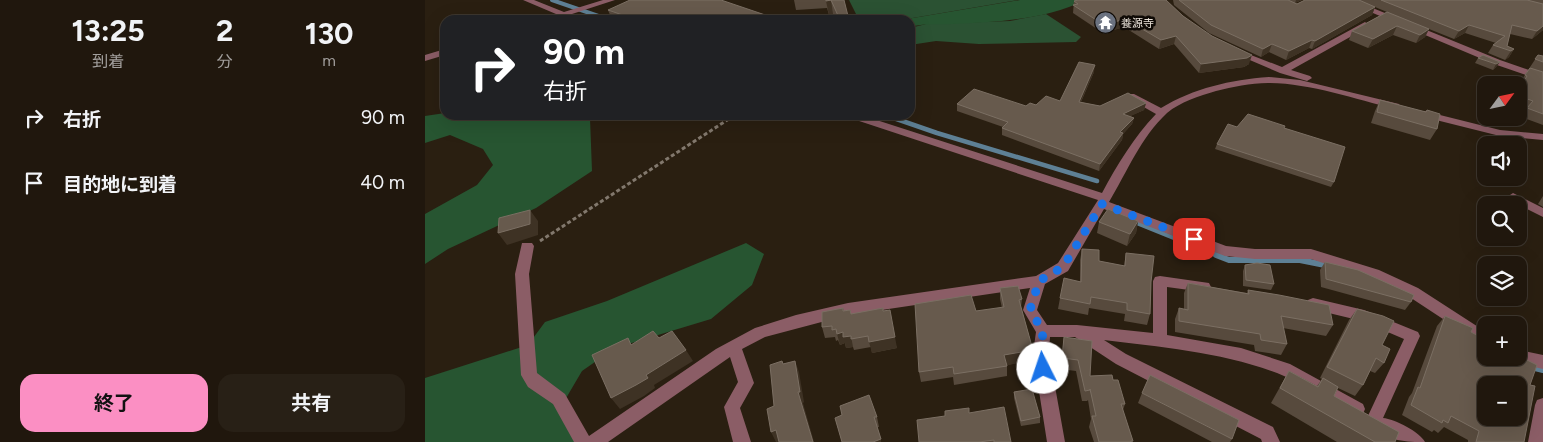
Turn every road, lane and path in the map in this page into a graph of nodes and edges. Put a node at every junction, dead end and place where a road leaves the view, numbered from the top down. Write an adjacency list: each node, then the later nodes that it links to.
1 (527, 0): 4 (street)
2 (611, 0): 4 (street)
3 (1346, 0): 6 (street)
4 (563, 14): 5 (street)
5 (560, 15)
6 (1383, 15): 10 (street); 11 (street)
7 (1228, 48): 10 (street)
8 (440, 54): 9 (street)
9 (425, 58)
10 (1283, 71): 13 (street)
11 (1543, 78)
12 (1129, 95): 14 (street)
13 (1385, 104): 14 (street); 17 (street)
14 (1161, 113): 18 (street)
15 (727, 120): 21 (path)
16 (866, 120): 18 (street)
17 (1543, 137)
18 (1104, 201): 22 (street); 27 (street)
19 (1527, 204): 20 (street)
20 (1543, 213)
21 (527, 246): 34 (street)
22 (1039, 281): 25 (street); 29 (street)
23 (1217, 289): 28 (street)
24 (1303, 302): 33 (street)
25 (1043, 331): 26 (street); 37 (street)
26 (1077, 331): 28 (street); 38 (street)
27 (1477, 334)
28 (1160, 340): 33 (street)
29 (734, 347): 35 (street); 36 (street)
30 (1527, 359): 31 (street)
31 (1543, 362)
32 (1543, 405): 40 (street)
33 (1375, 418): 39 (street)
34 (583, 442)
35 (594, 442)
36 (742, 442)
37 (1056, 442)
38 (1271, 442)
39 (1416, 442)
40 (1537, 442)

